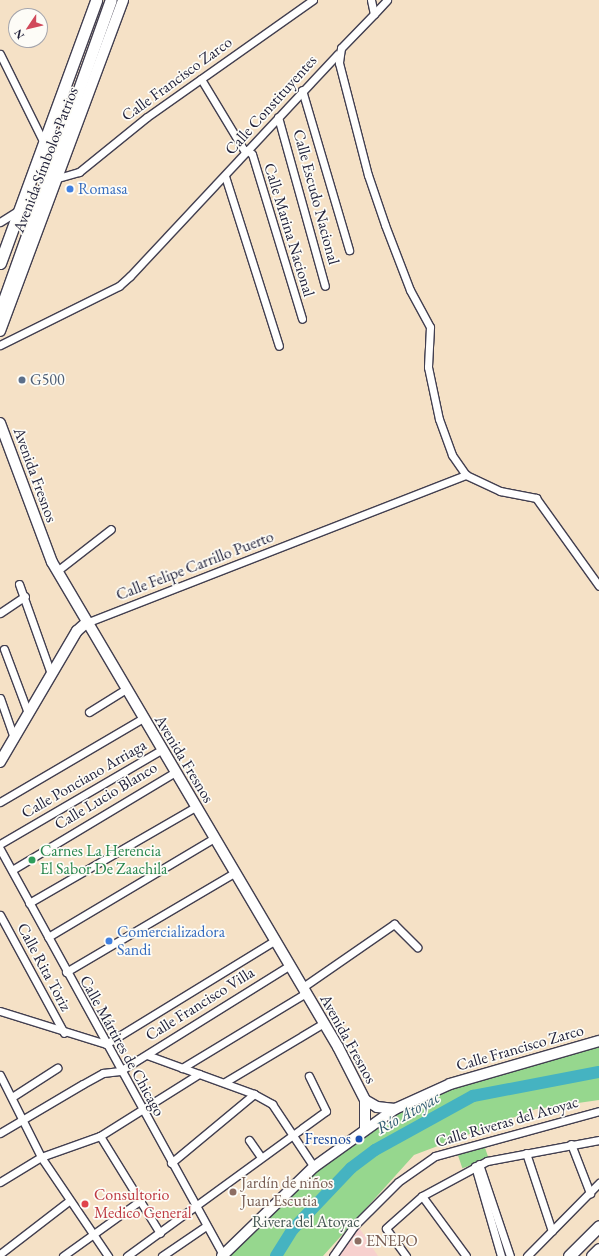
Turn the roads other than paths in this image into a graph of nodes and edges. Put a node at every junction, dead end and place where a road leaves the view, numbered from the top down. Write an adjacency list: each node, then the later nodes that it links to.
1 (96, 0): 13 (main road, Avenida Símbolos Patrios)
2 (111, 0): 22 (main road, Avenida Símbolos Patrios)
3 (123, 0): 16 (street, Avenida Símbolos Patrios)
4 (313, 0): 10 (street, Calle Francisco Zarco)
5 (371, 0): 7 (street)
6 (387, 0): 7 (street, Calle Constituyentes)
7 (374, 14): 9 (street, Calle Constituyentes)
8 (0, 54): 13 (street)
9 (338, 54): 11 (street, Calle Constituyentes); 28 (street)
10 (201, 79): 14 (street, Calle Marina Nacional); 16 (street, Calle Francisco Zarco)
11 (302, 90): 12 (street, Calle Constituyentes); 19 (street)
12 (278, 117): 14 (street, Calle Constituyentes); 21 (street, Calle Escudo Nacional)
13 (44, 143): 17 (main road, Avenida Símbolos Patrios)
14 (246, 151): 15 (street, Calle Constituyentes); 23 (street, Calle Marina Nacional)
15 (225, 176): 25 (street, Calle Constituyentes); 26 (street)
16 (58, 178): 24 (street, Avenida Símbolos Patrios)
17 (19, 210): 18 (street); 20 (main road, Avenida Símbolos Patrios)
18 (0, 222)
19 (349, 250)
20 (0, 263)
21 (325, 286)
22 (0, 311)
23 (302, 319)
24 (0, 331)
25 (0, 345)
26 (279, 346)
27 (0, 423): 30 (street, Avenida Fresnos)
28 (466, 475): 32 (street); 35 (street, Calle Felipe Carrillo Puerto)
29 (111, 529): 30 (street)
30 (57, 571): 35 (street, Avenida Fresnos)
31 (19, 584): 33 (street)
32 (599, 586)
33 (25, 596): 34 (street); 37 (street)
34 (0, 613)
35 (86, 623): 37 (street, Calle Felipe Carrillo Puerto); 38 (street, Avenida Fresnos)
36 (4, 649): 41 (street)
37 (51, 674): 41 (street, Calle Felipe Carrillo Puerto)
38 (126, 689): 40 (street); 42 (street, Avenida Fresnos)
39 (0, 698): 43 (street)
40 (89, 712)
41 (28, 714): 43 (street, Calle Felipe Carrillo Puerto)
42 (143, 718): 44 (street, Avenida Fresnos); 47 (street)
43 (14, 738): 45 (street, Calle Felipe Carrillo Puerto)
44 (161, 750): 46 (street, Avenida Fresnos); 50 (street, Calle Ponciano Arriaga)
45 (0, 762)
46 (175, 772): 48 (street, Avenida Fresnos); 52 (street, Calle Lucio Blanco)
47 (0, 802)
48 (195, 807): 49 (street, Avenida Fresnos); 54 (street)
49 (214, 838): 53 (street, Avenida Fresnos); 56 (street)
50 (0, 844)
51 (0, 849): 52 (street, Calle Mártires de Chicago)
52 (12, 870): 54 (street, Calle Mártires de Chicago)
53 (234, 873): 57 (street, Avenida Fresnos); 60 (street)
54 (29, 903): 56 (street, Calle Mártires de Chicago)
55 (1, 918): 64 (street, Calle Rita Toriz)
56 (48, 937): 60 (street, Calle Mártires de Chicago)
57 (274, 941): 59 (street, Avenida Fresnos); 66 (street)
58 (417, 947): 61 (street)
59 (289, 966): 61 (street, Avenida Fresnos); 67 (street, Calle Francisco Villa)
60 (66, 972): 66 (street, Calle Mártires de Chicago)
61 (305, 990): 63 (street, Avenida Fresnos); 69 (street)
62 (0, 1011): 64 (street)
63 (324, 1023): 74 (street); 77 (street, Avenida Fresnos)
64 (64, 1033): 66 (street)
65 (599, 1041): 78 (street, Calle Francisco Zarco)
66 (106, 1044): 70 (street, Calle Mártires de Chicago)
67 (147, 1054): 69 (street); 70 (street, Calle Francisco Villa)
68 (57, 1068): 76 (street)
69 (182, 1068): 71 (street)
70 (120, 1071): 80 (street, Calle Mártires de Chicago); 81 (street, Calle Francisco Villa)
71 (199, 1074): 74 (street); 80 (street)
72 (0, 1075): 76 (street)
73 (309, 1076): 84 (street)
74 (225, 1082): 75 (street)
75 (254, 1094): 84 (street); 92 (street)
76 (12, 1097): 81 (street)
77 (365, 1100): 78 (street, Avenida Fresnos); 82 (street, Avenida Fresnos)
78 (395, 1109): 82 (street, Calle Francisco Zarco)
79 (599, 1111): 114 (street, Calle Riveras del Atoyac)
80 (142, 1112): 85 (street); 92 (street, Calle Mártires de Chicago)
81 (21, 1120): 83 (street, Calle Francisco Villa); 90 (street)
82 (365, 1128): 94 (street, Calle Francisco Zarco)
83 (0, 1133)
84 (295, 1135): 91 (street); 94 (street)
85 (100, 1136): 90 (street); 100 (street)
86 (249, 1140): 91 (street)
87 (599, 1140): 88 (street)
88 (571, 1144): 89 (street); 97 (street)
89 (526, 1153): 93 (street); 104 (street)
90 (41, 1157): 95 (street); 99 (street)
91 (261, 1157): 101 (street)
92 (171, 1163): 101 (street, Calle Mártires de Chicago)
93 (477, 1165): 98 (street); 117 (street); 118 (street)
94 (314, 1167): 109 (street, Calle Francisco Zarco)
95 (0, 1182)
96 (599, 1183): 97 (street)
97 (590, 1193): 104 (street)
98 (422, 1196): 115 (street); 116 (street)
99 (70, 1200): 106 (street); 108 (street)
100 (140, 1200): 105 (street); 106 (street)
101 (195, 1207): 102 (street, Calle Mártires de Chicago); 105 (street)
102 (206, 1226): 109 (street, Calle Mártires de Chicago); 113 (street)
103 (599, 1226): 120 (main road)
104 (552, 1231): 119 (street)
105 (160, 1233): 112 (street)
106 (94, 1234): 110 (street); 111 (street)
107 (599, 1249): 121 (main road)
108 (0, 1254)
109 (222, 1255)
110 (63, 1256)
111 (108, 1256)
112 (127, 1256)
113 (162, 1256)
114 (333, 1256)
115 (406, 1256)
116 (466, 1256)
117 (501, 1256)
118 (510, 1256)
119 (527, 1256)
120 (569, 1256)
121 (592, 1256)

